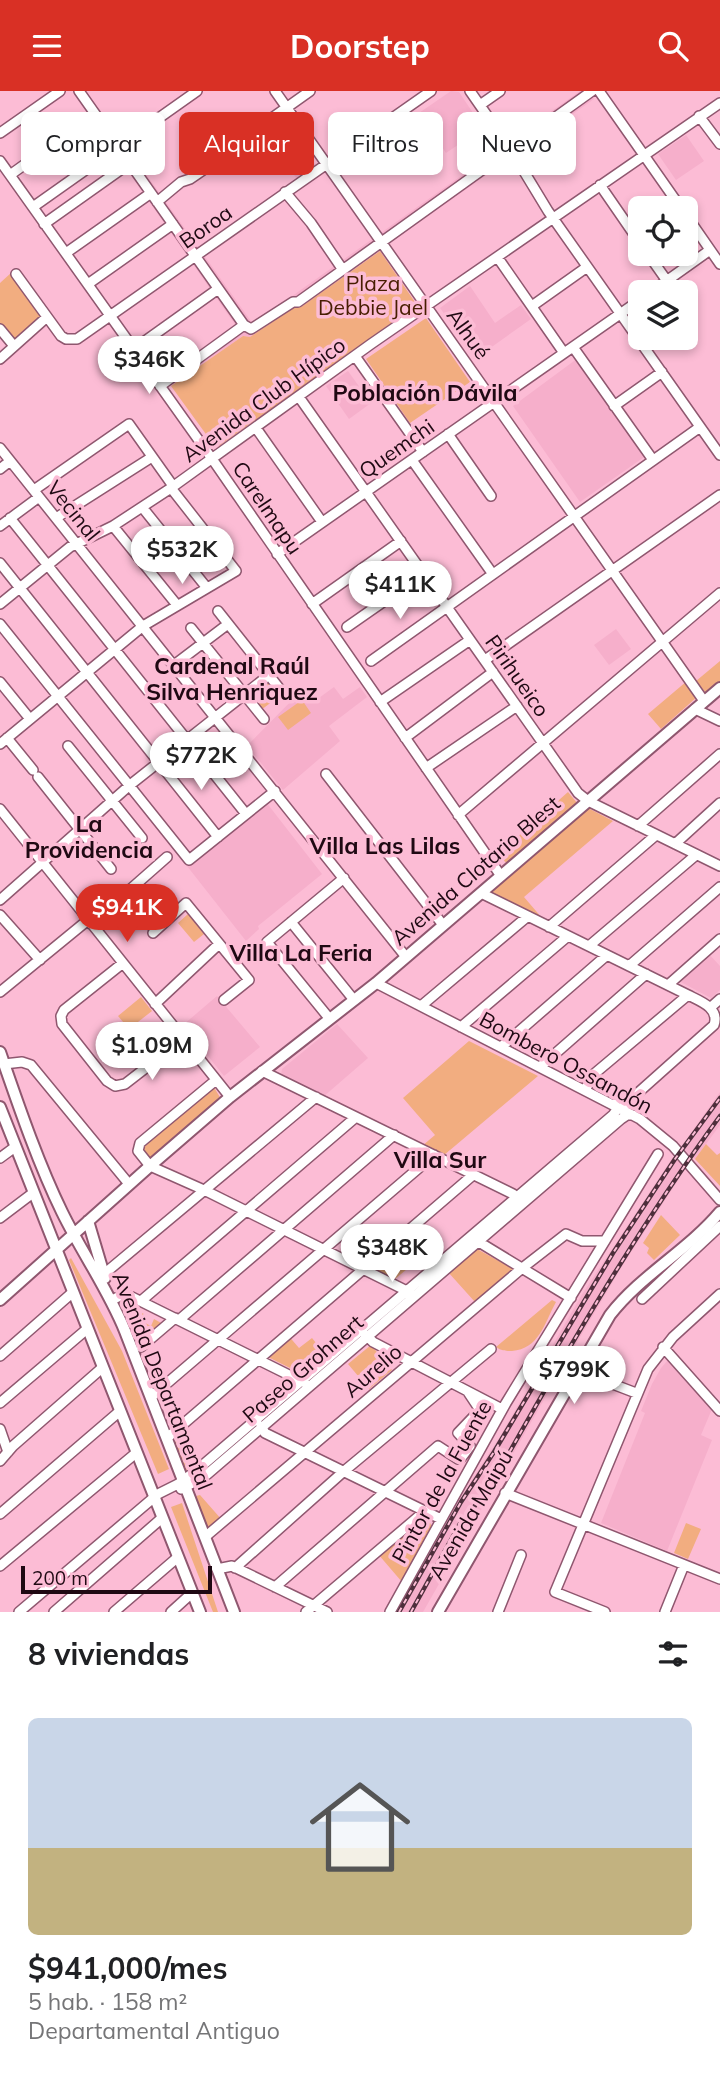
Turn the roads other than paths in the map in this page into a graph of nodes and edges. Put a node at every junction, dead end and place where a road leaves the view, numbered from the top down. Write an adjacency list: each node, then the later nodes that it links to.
1 (60, 91): 19 (street)
2 (79, 91): 14 (street)
3 (197, 91): 17 (street)
4 (275, 91): 13 (street, Alhué)
5 (310, 91): 13 (street)
6 (431, 91): 23 (street, Boroa)
7 (470, 91): 12 (street)
8 (500, 91): 12 (street)
9 (592, 91): 16 (street)
10 (599, 91): 21 (street)
11 (720, 103): 18 (street, Avenida Club Hípico)
12 (480, 105): 15 (street)
13 (286, 107): 23 (street, Alhué); 34 (street)
14 (94, 112)
15 (485, 112)
16 (563, 112)
17 (165, 114)
18 (699, 116): 20 (street); 21 (street, Avenida Club Hípico)
19 (0, 133)
20 (720, 144)
21 (643, 155): 31 (street, Avenida Club Hípico); 33 (street)
22 (0, 161): 25 (street, Carelmapu)
23 (326, 164): 32 (street, Boroa); 41 (street, Alhué)
24 (21, 167): 25 (street)
25 (10, 175): 35 (street, Carelmapu)
26 (78, 175): 35 (street)
27 (113, 175): 37 (street)
28 (138, 175): 34 (street)
29 (476, 175): 41 (street)
30 (526, 175): 36 (street)
31 (600, 185): 36 (street, Avenida Club Hípico); 39 (street)
32 (285, 193): 44 (street, Boroa); 48 (street)
33 (672, 196)
34 (154, 197): 38 (street); 43 (street)
35 (33, 207): 37 (street, Carelmapu)
36 (553, 218): 45 (street, Avenida Club Hípico); 47 (street)
37 (44, 223): 43 (street, Carelmapu)
38 (173, 225): 44 (street); 51 (street)
39 (628, 226)
40 (698, 232): 42 (street)
41 (382, 243): 48 (street); 54 (street, Alhué)
42 (710, 250): 46 (street); 50 (street)
43 (66, 253): 51 (street, Carelmapu)
44 (195, 256): 52 (street); 57 (street, Boroa)
45 (498, 258): 53 (street); 54 (street, Avenida Club Hípico)
46 (720, 264)
47 (586, 265): 53 (street); 56 (street)
48 (344, 270): 59 (street)
49 (16, 274): 58 (street, Boroa)
50 (668, 280)
51 (88, 284): 57 (street, Carelmapu)
52 (218, 289): 59 (street); 62 (street)
53 (530, 305): 63 (street)
54 (426, 306): 64 (street, Avenida Club Hípico); 69 (street, Alhué)
55 (628, 308): 56 (street, Quemchi)
56 (620, 314): 63 (street, Quemchi); 66 (street)
57 (111, 316): 58 (street, Boroa); 62 (street, Carelmapu)
58 (47, 317): 61 (street)
59 (244, 325): 67 (street)
60 (0, 329): 61 (street)
61 (14, 346): 65 (street)
62 (134, 349): 67 (street, Carelmapu)
63 (568, 350): 69 (street, Quemchi); 70 (street)
64 (355, 356): 68 (street, Avenida Club Hípico); 75 (street)
65 (0, 359)
66 (662, 372): 70 (street); 71 (street)
67 (160, 386): 78 (street, Carelmapu)
68 (299, 397): 72 (street, Avenida Club Hípico); 84 (street, Pirihueico)
69 (494, 402): 73 (street, Quemchi); 89 (street, Alhué)
70 (614, 406): 80 (street)
71 (700, 427): 76 (street); 80 (street)
72 (256, 428): 78 (street, Avenida Club Hípico); 92 (street)
73 (448, 434): 75 (street, Quemchi); 87 (street)
74 (0, 448): 81 (street, Vecinal)
75 (423, 452): 79 (street, Quemchi)
76 (720, 455)
77 (152, 457): 83 (street); 85 (street); 91 (street)
78 (213, 460): 83 (street, Avenida Club Hípico); 97 (street, Carelmapu)
79 (412, 460): 84 (street, Quemchi); 101 (street)
80 (653, 460): 89 (street)
81 (10, 461): 82 (street); 85 (street, Vecinal)
82 (0, 469)
83 (172, 487): 88 (street, Avenida Club Hípico); 104 (street)
84 (366, 492): 92 (street, Quemchi); 95 (street, Pirihueico)
85 (36, 494): 90 (street); 91 (street, Vecinal)
86 (720, 495): 100 (street)
87 (491, 496)
88 (142, 507): 94 (street, Avenida Club Hípico); 104 (street)
89 (573, 516): 100 (street, Alhué); 101 (street)
90 (10, 518): 93 (street); 99 (street)
91 (56, 518): 96 (street, Vecinal)
92 (322, 522): 97 (street, Quemchi)
93 (0, 526)
94 (113, 526): 96 (street, Avenida Club Hípico); 108 (street)
95 (401, 541): 102 (street, Pirihueico); 107 (street)
96 (76, 544): 99 (street, Avenida Club Hípico); 113 (street, Vecinal)
97 (277, 554): 107 (street, Carelmapu)
98 (0, 563): 103 (street)
99 (47, 565): 103 (street, Avenida Club Hípico); 119 (street)
100 (612, 571): 117 (street, Alhué); 121 (street)
101 (492, 573): 109 (street)
102 (424, 574): 109 (street, Pirihueico); 114 (street)
103 (20, 588): 106 (street, Avenida Club Hípico); 123 (street)
104 (207, 589): 108 (street)
105 (720, 593): 117 (street)
106 (0, 604)
107 (312, 604): 132 (street, Carelmapu)
108 (177, 605): 113 (street)
109 (446, 605): 116 (street, Pirihueico); 120 (street)
110 (218, 611): 112 (street)
111 (0, 624): 130 (street)
112 (228, 624): 118 (street); 125 (street)
113 (143, 626): 119 (street); 122 (street, Vecinal)
114 (347, 627)
115 (191, 628): 118 (street)
116 (470, 640): 121 (street, Pirihueico); 132 (street)
117 (663, 642): 131 (street, Alhué); 142 (street)
118 (203, 643): 122 (street); 129 (street)
119 (114, 649): 123 (street); 140 (street)
120 (371, 660)
121 (485, 660): 124 (street, Pirihueico)
122 (174, 665): 135 (street, Vecinal)
123 (86, 672): 130 (street); 145 (street)
124 (493, 672): 133 (street, Pirihueico); 139 (street)
125 (269, 675): 128 (street); 129 (street)
126 (0, 682): 136 (street)
127 (720, 688): 131 (main road, Avenida Clotario Blest)
128 (283, 693)
129 (244, 695): 135 (street); 137 (street)
130 (58, 696): 136 (street); 148 (street)
131 (704, 701): 134 (main road, Avenida Clotario Blest)
132 (380, 702): 139 (street, Carelmapu)
133 (517, 706): 142 (street, Pirihueico); 146 (street)
134 (695, 709): 138 (street); 151 (main road, Avenida Clotario Blest)
135 (215, 717): 140 (street); 149 (street, Vecinal)
136 (30, 719): 141 (street)
137 (264, 719)
138 (720, 721)
139 (405, 737): 146 (street, Carelmapu)
140 (186, 739): 145 (street); 153 (street)
141 (2, 741): 157 (street)
142 (543, 743): 151 (street, Pirihueico); 155 (street)
143 (68, 746): 150 (street)
144 (720, 754): 156 (street)
145 (158, 762): 148 (street); 159 (street)
146 (426, 768): 155 (street, Carelmapu)
147 (326, 774): 176 (street)
148 (130, 785): 150 (street); 159 (street)
149 (275, 791): 153 (street); 168 (street, Vecinal)
150 (113, 800): 157 (street); 160 (street)
151 (588, 801): 156 (street); 167 (main road, Avenida Clotario Blest)
152 (720, 803): 161 (street)
153 (246, 814): 159 (street)
154 (2, 815): 165 (street)
155 (458, 815): 167 (street, Carelmapu)
156 (638, 826): 158 (street)
157 (81, 829): 165 (street); 166 (street)
158 (656, 835): 161 (street); 177 (street)
159 (218, 837)
160 (142, 838)
161 (674, 844): 162 (street)
162 (696, 855): 164 (street); 182 (street)
163 (167, 856): 174 (street)
164 (718, 862)
165 (43, 863): 171 (street); 174 (street)
166 (111, 869)
167 (501, 876): 170 (main road, Avenida Clotario Blest)
168 (344, 879): 175 (street); 184 (street, Vecinal)
169 (720, 887): 187 (street)
170 (481, 893): 173 (street); 176 (main road, Avenida Clotario Blest)
171 (0, 900)
172 (0, 915): 185 (street)
173 (528, 916): 177 (street); 197 (street)
174 (90, 922): 185 (street); 186 (street)
175 (291, 922): 195 (street); 199 (street)
176 (443, 925): 184 (main road, Avenida Clotario Blest)
177 (550, 927): 179 (street)
178 (153, 933): 181 (street)
179 (568, 936): 182 (street); 200 (street)
180 (720, 940): 190 (street)
181 (219, 944): 194 (street); 196 (street)
182 (589, 946): 183 (street)
183 (607, 955): 187 (street); 202 (street)
184 (406, 957): 189 (main road, Avenida Clotario Blest)
185 (40, 960): 191 (street)
186 (122, 963): 196 (street); 201 (street)
187 (629, 966): 188 (street)
188 (646, 974): 190 (street); 205 (street)
189 (376, 983): 195 (main road, Avenida Clotario Blest); 197 (street, Bombero Ossandón)
190 (668, 985): 192 (street)
191 (0, 992)
192 (688, 995): 198 (street); 208 (street)
193 (720, 999): 198 (street, Paseo Grohnert)
194 (224, 1000)
195 (354, 1000): 199 (main road, Avenida Clotario Blest)
196 (159, 1001): 201 (street)
197 (421, 1006): 200 (street, Bombero Ossandón)
198 (713, 1009): 211 (street, Paseo Grohnert)
199 (329, 1019): 206 (main road, Avenida Clotario Blest)
200 (461, 1027): 202 (street, Bombero Ossandón)
201 (183, 1039): 207 (street)
202 (501, 1047): 205 (street, Bombero Ossandón)
203 (0, 1052): 204 (main road, Avenida Departamental)
204 (4, 1064): 223 (street); 234 (main road, Avenida Departamental)
205 (540, 1067): 208 (street, Bombero Ossandón)
206 (262, 1071): 209 (main road, Avenida Clotario Blest); 210 (street)
207 (216, 1080): 209 (street); 221 (street)
208 (585, 1090): 211 (street, Bombero Ossandón)
209 (230, 1097): 221 (main road, Avenida Clotario Blest)
210 (316, 1097): 214 (street); 224 (street)
211 (618, 1106): 213 (street, Bombero Ossandón); 220 (street, Paseo Grohnert)
212 (0, 1107): 216 (main road)
213 (634, 1115): 220 (street, Paseo Grohnert); 226 (street, Bombero Ossandón)
214 (356, 1117): 215 (street); 228 (street)
215 (394, 1135): 218 (street); 233 (street)
216 (15, 1147): 219 (street); 225 (main road)
217 (658, 1154): 236 (street, Pintor de la Fuente)
218 (434, 1155): 222 (street); 237 (street)
219 (0, 1158)
220 (564, 1163): 227 (street, Paseo Grohnert)
221 (150, 1165): 223 (main road, Avenida Clotario Blest); 224 (street)
222 (473, 1175): 227 (street); 239 (street)
223 (129, 1184): 231 (main road, Avenida Clotario Blest)
224 (204, 1190): 228 (street); 241 (street)
225 (33, 1193): 230 (street); 238 (main road)
226 (720, 1200)
227 (519, 1201): 235 (street, Paseo Grohnert)
228 (246, 1210): 233 (street); 251 (street)
229 (720, 1212): 242 (main road, Avenida Maipú)
230 (0, 1218)
231 (88, 1221): 234 (main road, Avenida Clotario Blest); 241 (main road)
232 (720, 1226): 243 (street)
233 (285, 1230): 237 (street); 252 (street)
234 (74, 1234): 238 (main road, Avenida Clotario Blest); 247 (main road, Avenida Departamental)
235 (474, 1239): 240 (street); 245 (street, Paseo Grohnert)
236 (605, 1241): 240 (street, Aurelio); 248 (street, Pintor de la Fuente)
237 (325, 1249): 239 (street); 255 (street)
238 (55, 1250): 244 (main road); 250 (main road, Avenida Clotario Blest)
239 (364, 1268): 245 (street); 260 (street)
240 (521, 1269): 248 (street); 261 (street, Aurelio)
241 (104, 1274): 247 (main road)
242 (646, 1277): 243 (street); 263 (main road, Avenida Maipú)
243 (654, 1287): 249 (street)
244 (72, 1293): 253 (main road); 259 (street)
245 (410, 1294): 254 (street, Paseo Grohnert)
246 (720, 1294): 257 (street)
247 (110, 1296): 251 (street); 268 (main road, Avenida Departamental)
248 (571, 1298): 270 (street, Pintor de la Fuente)
249 (642, 1299)
250 (0, 1300)
251 (141, 1301): 252 (street)
252 (177, 1319): 255 (street); 256 (street)
253 (87, 1329): 262 (main road); 269 (street)
254 (364, 1333): 261 (street); 265 (street, Paseo Grohnert)
255 (218, 1339): 260 (street); 268 (street)
256 (141, 1347)
257 (663, 1347): 267 (street); 272 (street)
258 (491, 1349): 264 (street)
259 (0, 1356)
260 (258, 1359): 265 (street); 276 (street)
261 (411, 1361): 264 (street); 278 (street, Aurelio)
262 (102, 1368): 271 (main road); 277 (street)
263 (576, 1370): 267 (street); 284 (main road, Avenida Maipú)
264 (450, 1382): 266 (street); 281 (street)
265 (305, 1383): 273 (street, Paseo Grohnert); 275 (street, Paseo Grohnert)
266 (468, 1392): 270 (street); 283 (street)
267 (636, 1393): 290 (street)
268 (151, 1397): 276 (main road, Avenida Departamental)
269 (0, 1403)
270 (502, 1409): 289 (street, Pintor de la Fuente)
271 (120, 1411): 279 (main road); 287 (street)
272 (720, 1411)
273 (260, 1416): 275 (street); 282 (street, Paseo Grohnert)
274 (0, 1429): 277 (street)
275 (261, 1429): 278 (street); 282 (street, Paseo Grohnert)
276 (167, 1438): 282 (main road, Avenida Departamental)
277 (8, 1452): 280 (street)
278 (305, 1453): 281 (street); 291 (street, Aurelio)
279 (136, 1454): 285 (main road); 295 (street)
280 (0, 1461)
281 (343, 1472): 283 (street); 296 (street)
282 (184, 1484): 285 (street); 291 (main road, Avenida Departamental)
283 (384, 1492): 286 (street); 299 (street)
284 (505, 1493): 290 (street); 310 (main road, Avenida Maipú)
285 (153, 1497): 288 (main road); 302 (street)
286 (425, 1511): 289 (street); 301 (street)
287 (0, 1514)
288 (162, 1518): 293 (main road); 303 (street)
289 (441, 1519): 309 (street, Pintor de la Fuente)
290 (584, 1525): 294 (street); 312 (street)
291 (205, 1537): 297 (main road, Avenida Departamental)
292 (521, 1555): 311 (street)
293 (178, 1557): 300 (main road); 304 (street)
294 (684, 1565): 298 (street); 313 (street)
295 (0, 1566)
296 (235, 1568): 297 (street); 299 (street)
297 (217, 1569): 307 (main road, Avenida Departamental)
298 (720, 1579)
299 (275, 1587): 301 (street)
300 (192, 1593): 305 (street); 306 (main road)
301 (310, 1609): 308 (street)
302 (19, 1612)
303 (54, 1612)
304 (114, 1612)
305 (171, 1612)
306 (200, 1612)
307 (234, 1612)
308 (327, 1612)
309 (390, 1612)
310 (438, 1612)
311 (498, 1612)
312 (605, 1612)
313 (665, 1612)

